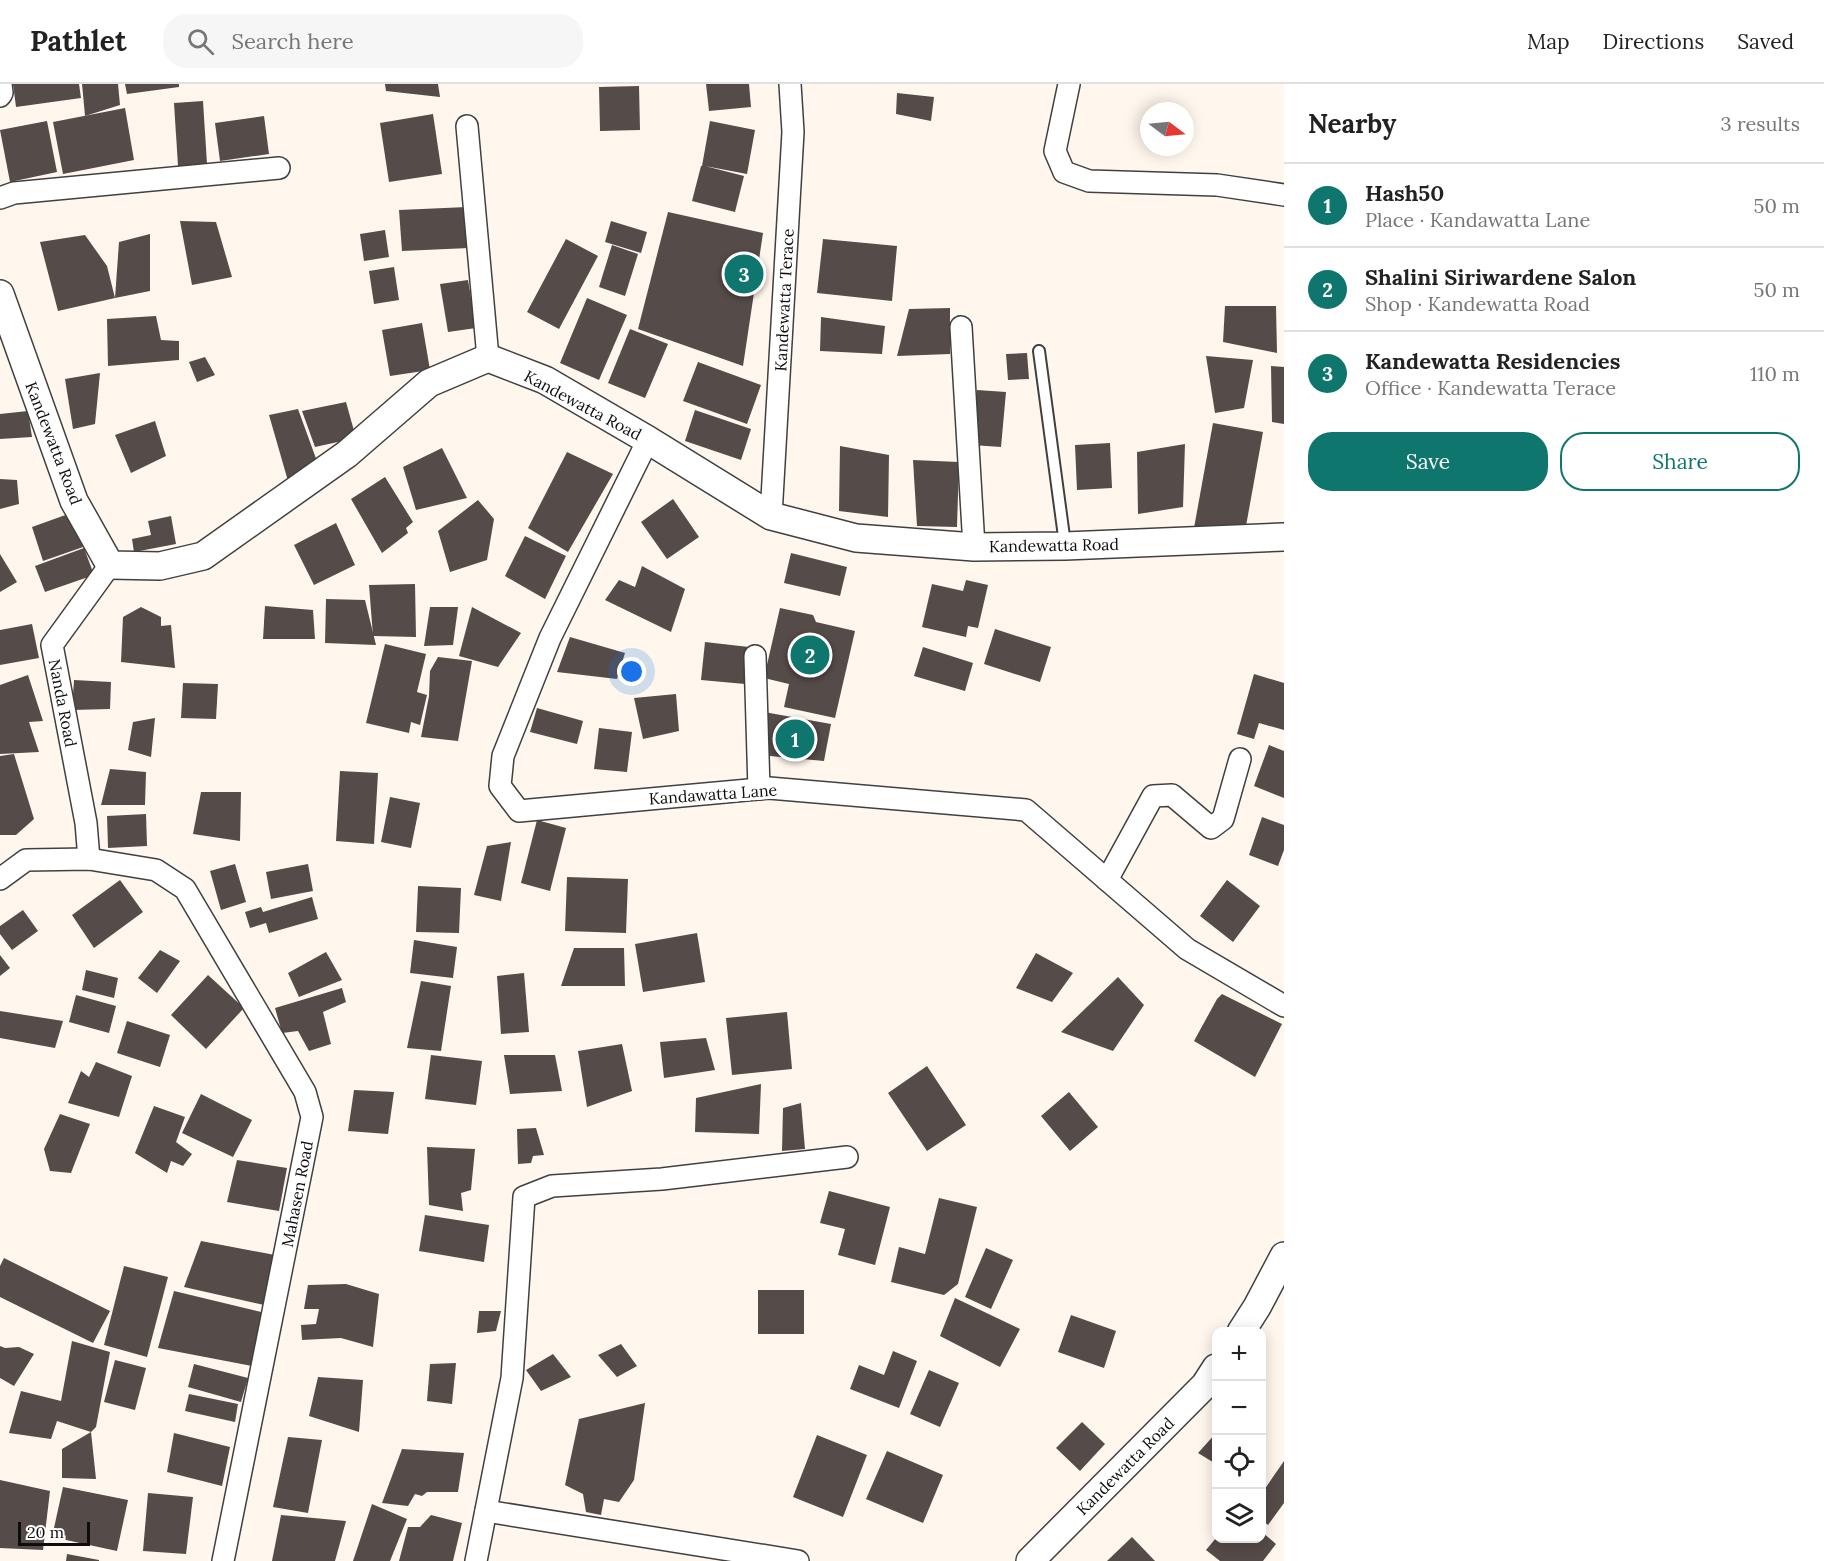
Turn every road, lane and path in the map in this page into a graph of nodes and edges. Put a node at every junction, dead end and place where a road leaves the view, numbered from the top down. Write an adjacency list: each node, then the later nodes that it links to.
1 (1, 84): 4 (street)
2 (790, 84): 14 (street, Kandewatta Terace)
3 (1069, 84): 7 (street)
4 (0, 96)
5 (466, 126): 12 (street)
6 (279, 168): 8 (street)
7 (1284, 195)
8 (0, 198)
9 (0, 294): 18 (street, Kandewatta Road)
10 (961, 327): 17 (street)
11 (1039, 351): 16 (lane)
12 (488, 357): 13 (street, Kandewatta Road); 18 (street)
13 (648, 440): 14 (street, Kandewatta Road); 21 (street, Kandawatta Lane)
14 (771, 516): 17 (street, Kandewatta Road)
15 (1284, 537): 16 (street, Kandewatta Road)
16 (1065, 546): 17 (street, Kandewatta Road)
17 (974, 547)
18 (110, 565): 22 (street, Nanda Road)
19 (755, 656): 21 (street)
20 (1240, 759): 24 (street)
21 (759, 789): 24 (street, Kandawatta Lane)
22 (89, 859): 23 (street); 31 (street, Mahasen Road)
23 (0, 879)
24 (1107, 880): 25 (street, Kandawatta Lane)
25 (1284, 1006)
26 (847, 1157): 30 (street)
27 (1284, 1256): 28 (street)
28 (1244, 1327)
29 (1212, 1374): 34 (street, Kandewatta Road)
30 (486, 1511): 32 (street); 33 (street)
31 (222, 1561)
32 (476, 1561)
33 (798, 1561)
34 (1030, 1561)

